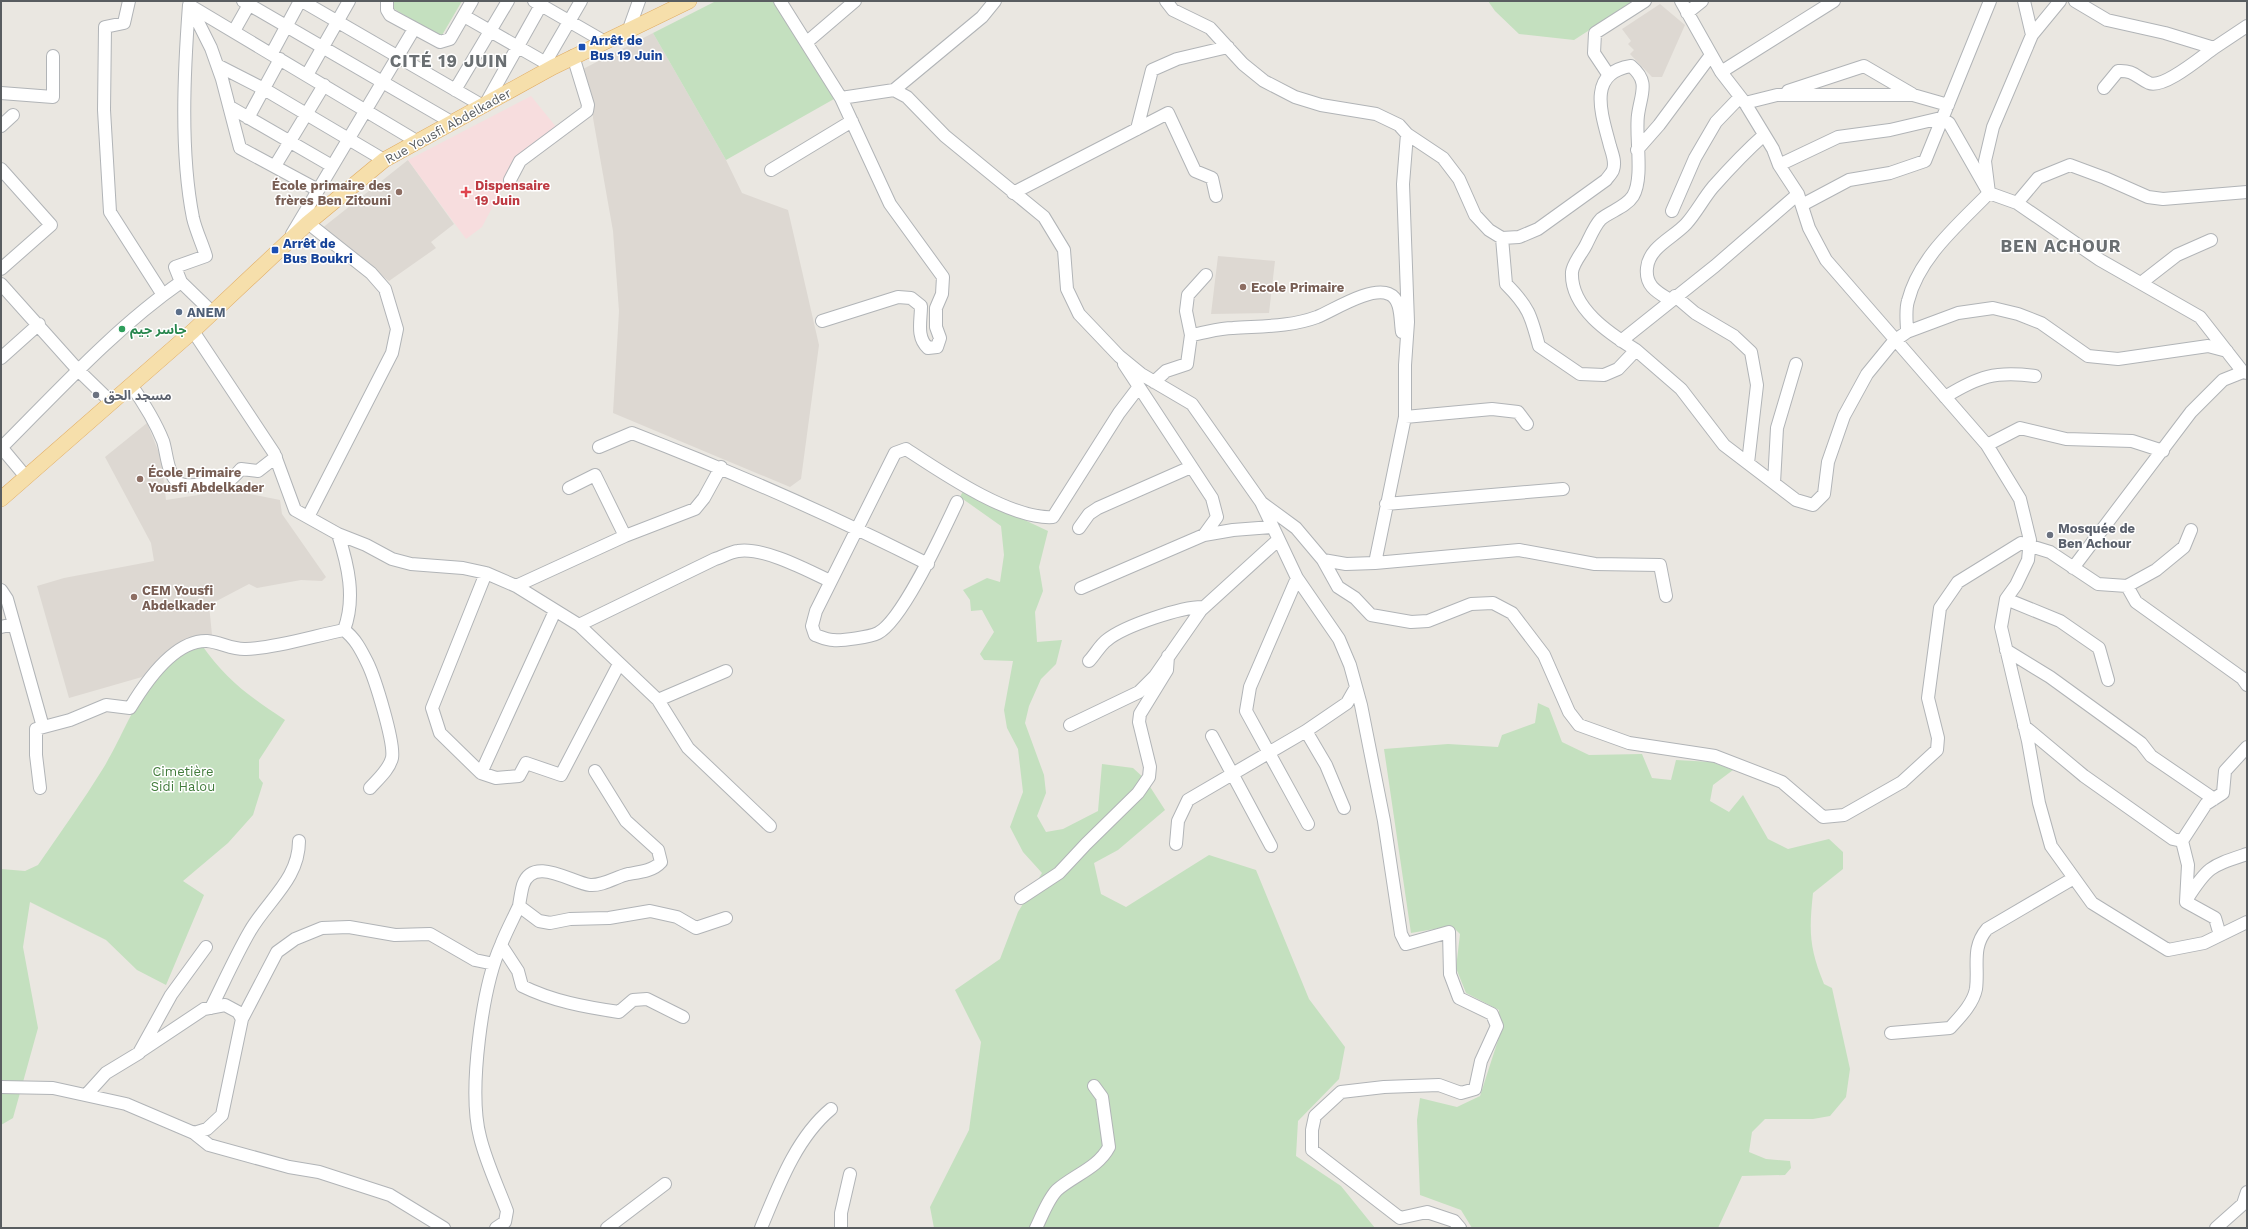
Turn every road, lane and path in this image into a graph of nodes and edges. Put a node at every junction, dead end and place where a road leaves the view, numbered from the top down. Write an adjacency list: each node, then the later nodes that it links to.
1 (129, 1): 107 (street)
2 (301, 1): 27 (street); 29 (street)
3 (349, 1): 27 (street)
4 (387, 1): 31 (street)
5 (472, 1): 26 (street)
6 (508, 1): 34 (street)
7 (581, 1): 28 (street)
8 (639, 1): 32 (street)
9 (689, 1): 32 (main road, Rue Yousfi Abdelkader)
10 (780, 1): 37 (street)
11 (855, 1): 37 (street)
12 (1166, 1): 40 (street)
13 (1645, 1): 50 (street)
14 (1681, 1): 25 (street)
15 (1702, 1): 25 (street)
16 (1834, 1): 49 (street)
17 (1990, 1): 64 (street)
18 (2024, 1): 35 (street)
19 (2060, 1): 35 (street)
20 (2075, 1): 41 (street)
21 (248, 2): 29 (street); 33 (street)
22 (989, 2): 57 (street)
23 (190, 3): 33 (street); 47 (street); 104 (street)
24 (538, 3): 28 (street); 39 (street)
25 (1687, 13): 42 (street)
26 (464, 16): 31 (street); 34 (street)
27 (337, 21): 38 (street); 45 (street)
28 (569, 22): 36 (street); 48 (street)
29 (286, 26): 38 (street); 44 (street)
30 (2247, 26): 41 (street)
31 (414, 29): 45 (street)
32 (629, 29): 36 (main road, Rue Yousfi Abdelkader)
33 (234, 31): 44 (street)
34 (490, 31): 39 (street); 56 (street)
35 (2032, 35): 93 (street)
36 (605, 42): 46 (main road, Rue Yousfi Abdelkader)
37 (807, 42): 61 (street)
38 (322, 47): 51 (street); 52 (street)
39 (518, 47): 48 (street); 65 (street)
40 (1228, 47): 76 (street); 77 (street)
41 (2214, 48): 54 (street)
42 (1711, 55): 49 (street); 74 (street)
43 (53, 56): 58 (street)
44 (276, 56): 51 (street); 55 (street)
45 (398, 56): 52 (street); 56 (street)
46 (573, 56): 48 (main road, Rue Yousfi Abdelkader); 89 (street)
47 (217, 65): 55 (street); 66 (street)
48 (549, 65): 65 (main road, Rue Yousfi Abdelkader)
49 (1721, 72): 62 (street)
50 (1608, 74): 63 (street); 99 (street)
51 (307, 75): 53 (street)
52 (382, 82): 67 (street); 73 (street)
53 (324, 85): 67 (street); 68 (street)
54 (2104, 88)
55 (264, 89): 68 (street); 70 (street)
56 (455, 90): 65 (street)
57 (894, 90): 61 (street); 92 (street)
58 (1, 93)
59 (1777, 95): 60 (street); 60 (street); 62 (street)
60 (1913, 95): 64 (street)
61 (841, 98): 72 (street)
62 (1743, 100): 78 (street); 97 (street)
63 (1639, 105): 74 (street); 82 (street)
64 (1948, 105): 71 (street)
65 (484, 106): 73 (main road, Rue Yousfi Abdelkader)
66 (230, 108): 70 (street); 85 (street)
67 (366, 110): 79 (street); 81 (street)
68 (306, 114): 79 (street); 80 (street)
69 (13, 115): 75 (street)
70 (248, 118): 80 (street)
71 (1941, 118): 84 (street); 93 (street); 95 (street)
72 (852, 121): 88 (street); 110 (street)
73 (453, 123): 81 (main road, Rue Yousfi Abdelkader)
74 (1659, 125): 82 (street)
75 (1, 126)
76 (1137, 129): 92 (street); 94 (street)
77 (1407, 134): 99 (street); 120 (street)
78 (1764, 135): 84 (street); 108 (street)
79 (349, 138): 83 (street); 86 (street)
80 (289, 141): 85 (street); 86 (street)
81 (418, 142): 83 (main road, Rue Yousfi Abdelkader)
82 (1637, 150): 116 (street)
83 (384, 160): 98 (main road, Rue Yousfi Abdelkader)
84 (1779, 165): 95 (street)
85 (275, 166): 90 (street)
86 (332, 166): 90 (street)
87 (1, 169): 102 (street)
88 (771, 170)
89 (510, 180)
90 (318, 190): 101 (street)
91 (2247, 192): 96 (street)
92 (1013, 193): 119 (street)
93 (1990, 194): 96 (street); 113 (street)
94 (1216, 196)
95 (1800, 200): 108 (street); 115 (street)
96 (2017, 203): 105 (street)
97 (1672, 211)
98 (308, 223): 101 (main road, Rue Yousfi Abdelkader); 149 (street)
99 (1502, 238): 117 (street)
100 (2211, 240): 105 (street)
101 (286, 244): 109 (main road, Rue Yousfi Abdelkader)
102 (1, 269)
103 (1206, 274): 114 (street)
104 (181, 282): 107 (street); 109 (street)
105 (2141, 283): 118 (street)
106 (1, 284): 111 (street)
107 (163, 295): 123 (street)
108 (1672, 298): 116 (street); 138 (street)
109 (212, 312): 112 (main road, Rue Yousfi Abdelkader)
110 (822, 321)
111 (39, 324): 121 (street); 123 (street)
112 (193, 330): 127 (main road, Rue Yousfi Abdelkader); 137 (street)
113 (1907, 332): 115 (street); 118 (street)
114 (1191, 335): 120 (street); 126 (street)
115 (1895, 340): 129 (street); 142 (street)
116 (1621, 341): 117 (street)
117 (1636, 350): 138 (street)
118 (2227, 351): 124 (street)
119 (1119, 356): 126 (street); 128 (street)
120 (1405, 357): 131 (street)
121 (1, 358)
122 (1796, 364): 142 (street)
123 (78, 370): 130 (street); 134 (street)
124 (2245, 372): 136 (street)
125 (2035, 376): 129 (street)
126 (1154, 382): 147 (street)
127 (131, 385): 130 (main road, Rue Yousfi Abdelkader); 137 (street)
128 (1138, 388): 140 (street); 152 (street)
129 (1945, 397): 133 (street)
130 (111, 402): 141 (main road, Rue Yousfi Abdelkader)
131 (1405, 417): 132 (street); 148 (street)
132 (1527, 424)
133 (1986, 446): 136 (street); 158 (street)
134 (1, 447): 141 (street)
135 (599, 447): 139 (street)
136 (2163, 451): 162 (street)
137 (276, 458): 149 (street)
138 (1748, 463): 142 (street)
139 (721, 467): 152 (street); 156 (street)
140 (1191, 468): 151 (street); 155 (street)
141 (26, 477): 145 (main road, Rue Yousfi Abdelkader)
142 (1774, 483)
143 (569, 488): 156 (street)
144 (1563, 489): 148 (street)
145 (1, 499)
146 (957, 502): 161 (street)
147 (1261, 502): 150 (street); 159 (street)
148 (1386, 504): 160 (street)
149 (308, 517): 154 (street)
150 (1272, 527): 155 (street); 157 (street)
151 (1079, 528)
152 (858, 529): 161 (street); 165 (street)
153 (2191, 530): 167 (street)
154 (338, 534): 163 (street); 177 (street)
155 (1204, 535): 168 (street)
156 (625, 536): 166 (street)
157 (1278, 540): 164 (street); 172 (street)
158 (2029, 546): 159 (street); 162 (street); 171 (street)
159 (1324, 560): 160 (street)
160 (1375, 563): 170 (street)
161 (928, 564): 165 (street)
162 (2073, 568): 167 (street)
163 (486, 573): 166 (street); 195 (street)
164 (1297, 578): 185 (street); 193 (street)
165 (830, 581): 175 (street)
166 (516, 586): 173 (street)
167 (2127, 586): 184 (street)
168 (1081, 588)
169 (1, 590): 174 (street)
170 (1666, 596)
171 (2006, 599): 178 (street); 183 (street)
172 (1204, 607): 179 (street); 180 (street)
173 (555, 611): 175 (street); 195 (street)
174 (14, 624): 176 (street); 189 (street)
175 (579, 625): 181 (street)
176 (1, 627)
177 (344, 630): 189 (street); 198 (street)
178 (2006, 650): 188 (street); 199 (street)
179 (1168, 656): 187 (street); 209 (street)
180 (1089, 661)
181 (619, 664): 186 (street); 195 (street)
182 (726, 671): 186 (street)
183 (2108, 680)
184 (2247, 685)
185 (1355, 689): 190 (street); 237 (street)
186 (658, 700): 202 (street)
187 (1070, 725)
188 (2024, 726): 204 (street); 208 (street)
189 (43, 727): 197 (street)
190 (1306, 731): 193 (street); 200 (street)
191 (1212, 736): 196 (street)
192 (2247, 747): 199 (street)
193 (1270, 752): 196 (street); 201 (street)
194 (595, 771): 211 (street)
195 (481, 773)
196 (1233, 774): 205 (street); 206 (street)
197 (40, 788)
198 (370, 788)
199 (2214, 799): 204 (street)
200 (1344, 808)
201 (1308, 824)
202 (770, 826)
203 (299, 841): 218 (street)
204 (2182, 841): 210 (street)
205 (1176, 844)
206 (1271, 846)
207 (2247, 854): 210 (street)
208 (2074, 878): 214 (street); 221 (street)
209 (1021, 898)
210 (2186, 902): 214 (street)
211 (519, 906): 212 (street); 215 (street)
212 (726, 918)
213 (2247, 922): 214 (street)
214 (2220, 935)
215 (500, 945): 217 (street); 219 (street)
216 (206, 947): 222 (street)
217 (494, 964): 220 (street); 232 (street)
218 (211, 1008): 220 (street); 222 (street)
219 (683, 1017)
220 (242, 1019): 227 (street)
221 (1892, 1033)
222 (139, 1053): 225 (street)
223 (1, 1086): 225 (street)
224 (1094, 1086): 236 (street)
225 (87, 1094): 227 (street)
226 (831, 1108): 234 (street)
227 (194, 1132): 231 (street)
228 (850, 1174): 235 (street)
229 (665, 1184): 233 (street)
230 (2247, 1192): 238 (street)
231 (444, 1228)
232 (496, 1228)
233 (607, 1228)
234 (761, 1228)
235 (841, 1228)
236 (1036, 1228)
237 (1460, 1228)
238 (2216, 1228)

